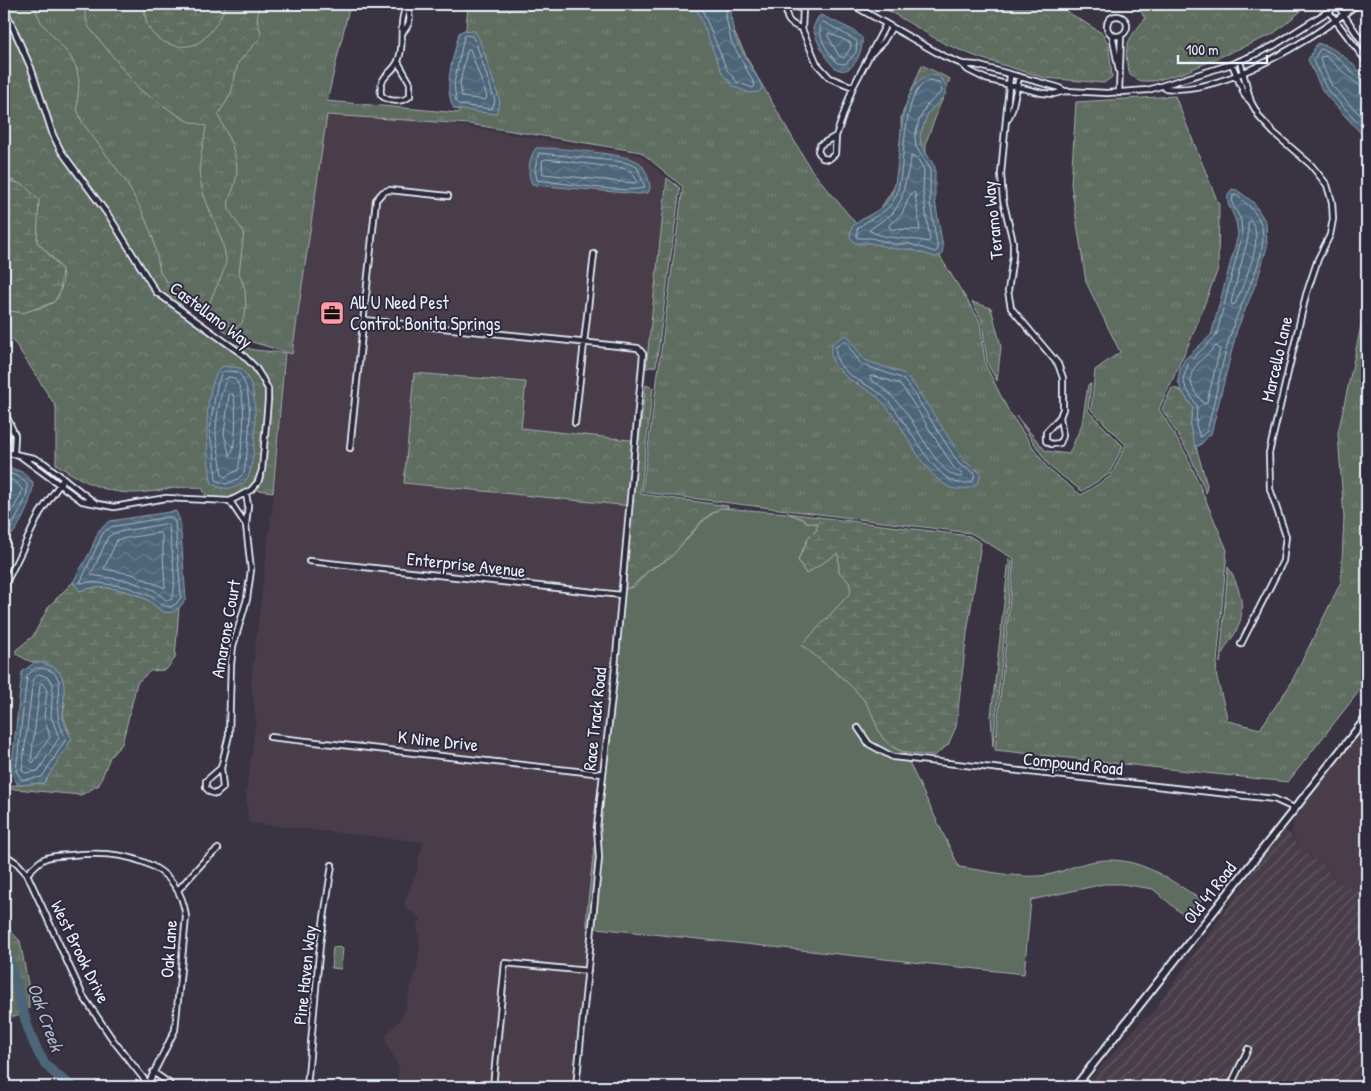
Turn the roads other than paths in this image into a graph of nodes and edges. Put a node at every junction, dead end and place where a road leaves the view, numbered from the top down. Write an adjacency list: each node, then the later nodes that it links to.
1 (4, 4): 48 (street, Castellano Way)
2 (851, 4): 9 (street)
3 (1358, 4): 7 (street)
4 (407, 5): 17 (street)
5 (1339, 5): 6 (street); 7 (street)
6 (1329, 12): 8 (street); 16 (street)
7 (1344, 14): 8 (street); 14 (street)
8 (1335, 20): 18 (street); 22 (street)
9 (886, 24): 10 (street); 15 (street)
10 (892, 27): 15 (street); 19 (street)
11 (802, 29): 11 (street); 27 (street)
12 (1112, 34): 13 (street); 13 (street); 21 (street)
13 (1121, 35): 21 (street)
14 (1367, 49)
15 (870, 54): 27 (street)
16 (1240, 61): 20 (street); 22 (street, Marcello Lane)
17 (398, 62): 17 (street)
18 (1367, 62)
19 (962, 64): 24 (street); 26 (street)
20 (1232, 64): 23 (street, Marcello Lane); 28 (street)
21 (1119, 71): 31 (street)
22 (1243, 71): 23 (street); 32 (street, Marcello Lane)
23 (1236, 74): 28 (street); 32 (street, Marcello Lane)
24 (1010, 75): 25 (street); 26 (street, Teramo Way)
25 (1019, 77): 29 (street, Teramo Way); 30 (street)
26 (1008, 85): 29 (street); 33 (street, Teramo Way)
27 (852, 87): 34 (street)
28 (1164, 87): 31 (street)
29 (1017, 88): 30 (street); 33 (street, Teramo Way)
30 (1065, 91): 31 (street)
31 (1119, 92)
32 (1251, 102): 55 (street, Marcello Lane)
33 (1007, 121): 40 (street, Teramo Way)
34 (836, 136): 34 (street)
35 (448, 196): 37 (street)
36 (594, 254): 38 (street)
37 (364, 320): 38 (street); 43 (street)
38 (584, 342): 41 (street); 54 (street, Race Track Road)
39 (4, 410): 42 (street)
40 (1060, 417): 40 (street, Teramo Way)
41 (575, 423)
42 (9, 424): 44 (street); 45 (street)
43 (350, 448)
44 (4, 452): 45 (street, Castellano Way)
45 (17, 454): 46 (street, Castellano Way); 47 (street, Castellano Way)
46 (64, 478): 47 (street); 50 (street, Castellano Way)
47 (59, 484): 50 (street, Castellano Way); 53 (street)
48 (246, 494): 49 (street, Castellano Way); 51 (street, Amarone Court)
49 (230, 501): 50 (street, Castellano Way); 51 (street)
50 (96, 504)
51 (246, 525): 59 (street, Amarone Court)
52 (309, 561): 54 (street, Enterprise Avenue)
53 (4, 587)
54 (621, 596): 60 (street, Race Track Road)
55 (1241, 644)
56 (1367, 717): 61 (street, Old 41 Road)
57 (858, 728): 61 (street, Compound Road)
58 (270, 737): 60 (street, K Nine Drive)
59 (221, 768): 59 (street, Amarone Court)
60 (602, 774): 67 (street, Race Track Road)
61 (1294, 808): 75 (street, Old 41 Road)
62 (218, 849): 66 (street)
63 (4, 854): 65 (street, West Brook Drive)
64 (332, 865): 72 (street, Pine Haven Way)
65 (27, 874): 66 (street); 70 (street, West Brook Drive)
66 (179, 889): 69 (street, Oak Lane)
67 (588, 971): 73 (street); 74 (street, Race Track Road)
68 (1248, 1049): 76 (street)
69 (153, 1072): 70 (street, Oak Lane); 71 (street)
70 (148, 1086)
71 (165, 1087)
72 (307, 1087)
73 (493, 1087)
74 (576, 1087)
75 (1075, 1087)
76 (1230, 1087)

